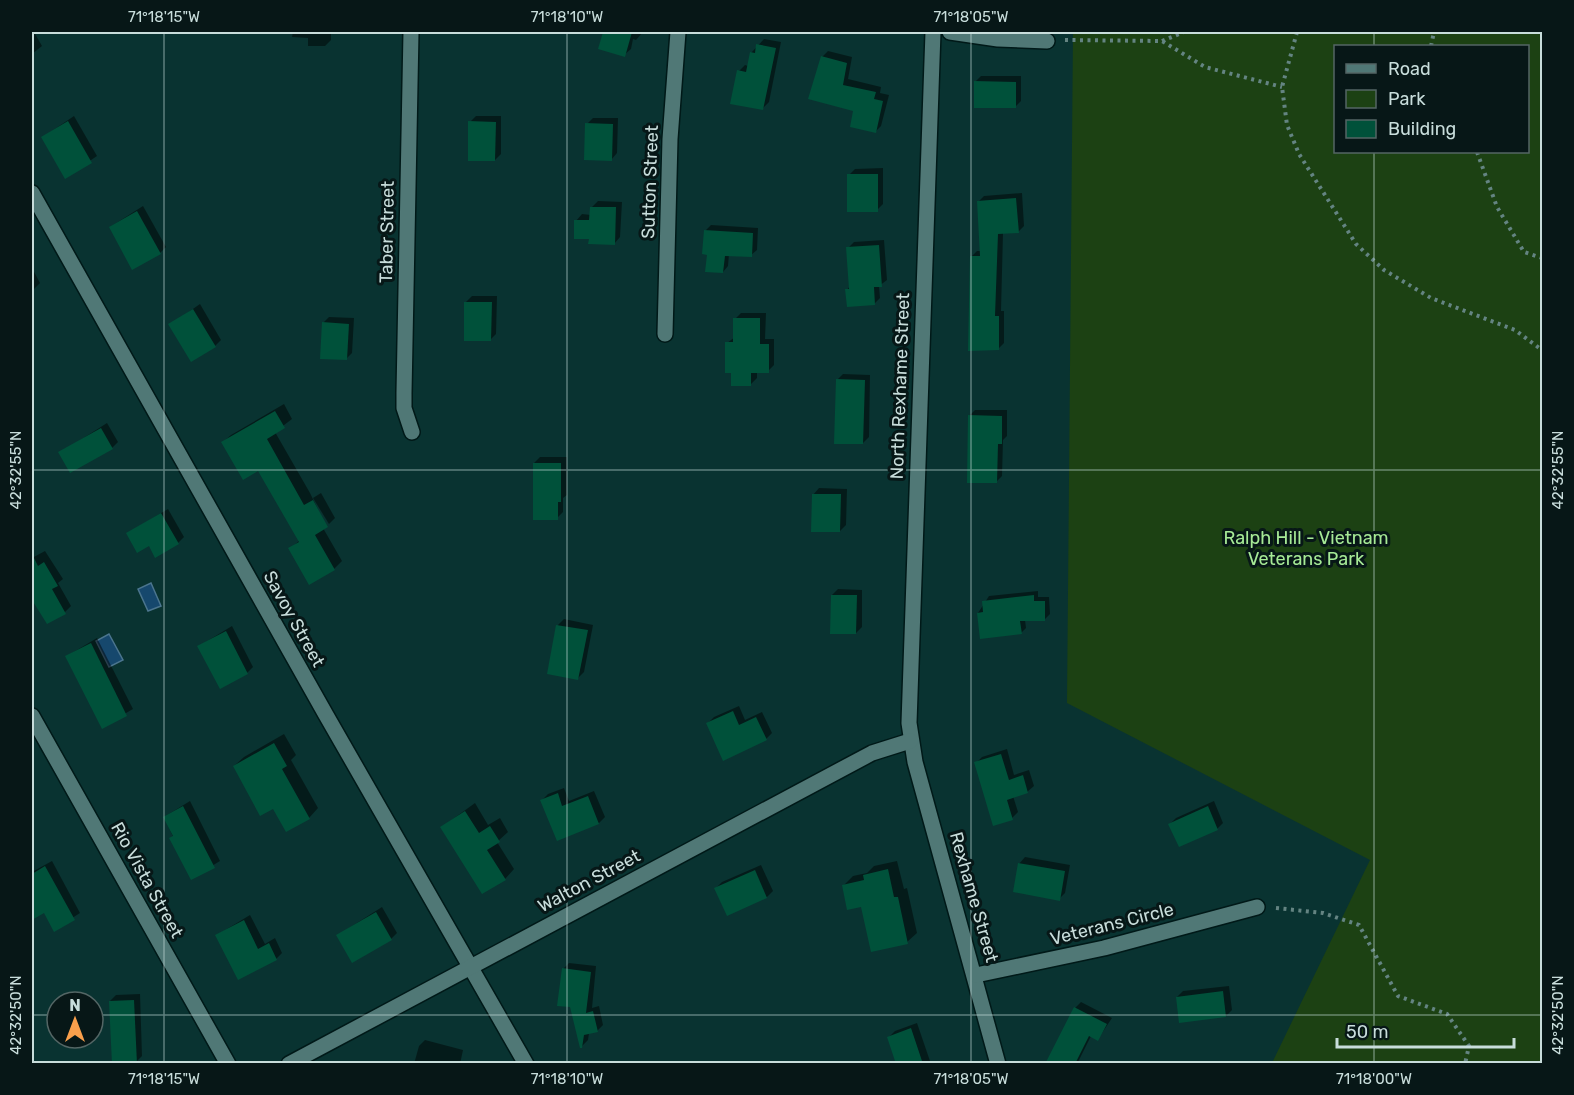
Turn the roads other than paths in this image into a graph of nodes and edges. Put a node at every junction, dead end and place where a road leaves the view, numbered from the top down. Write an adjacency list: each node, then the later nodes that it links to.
1 (411, 32): 8 (street, Taber Street)
2 (678, 32): 7 (street, Sutton Street)
3 (933, 32): 10 (street, North Rexhame Street)
4 (950, 32): 5 (street)
5 (1047, 40)
6 (32, 193): 12 (street, Savoy Street)
7 (665, 334)
8 (412, 432)
9 (32, 716): 14 (street, Rio Vista Street)
10 (910, 741): 12 (street, Walton Street); 13 (street, Rexhame Street)
11 (1257, 907): 13 (street, Veterans Circle)
12 (471, 966): 15 (street, Walton Street); 16 (street, Savoy Street)
13 (976, 975): 17 (street, Rexhame Street)
14 (228, 1064)
15 (289, 1064)
16 (526, 1064)
17 (998, 1064)

